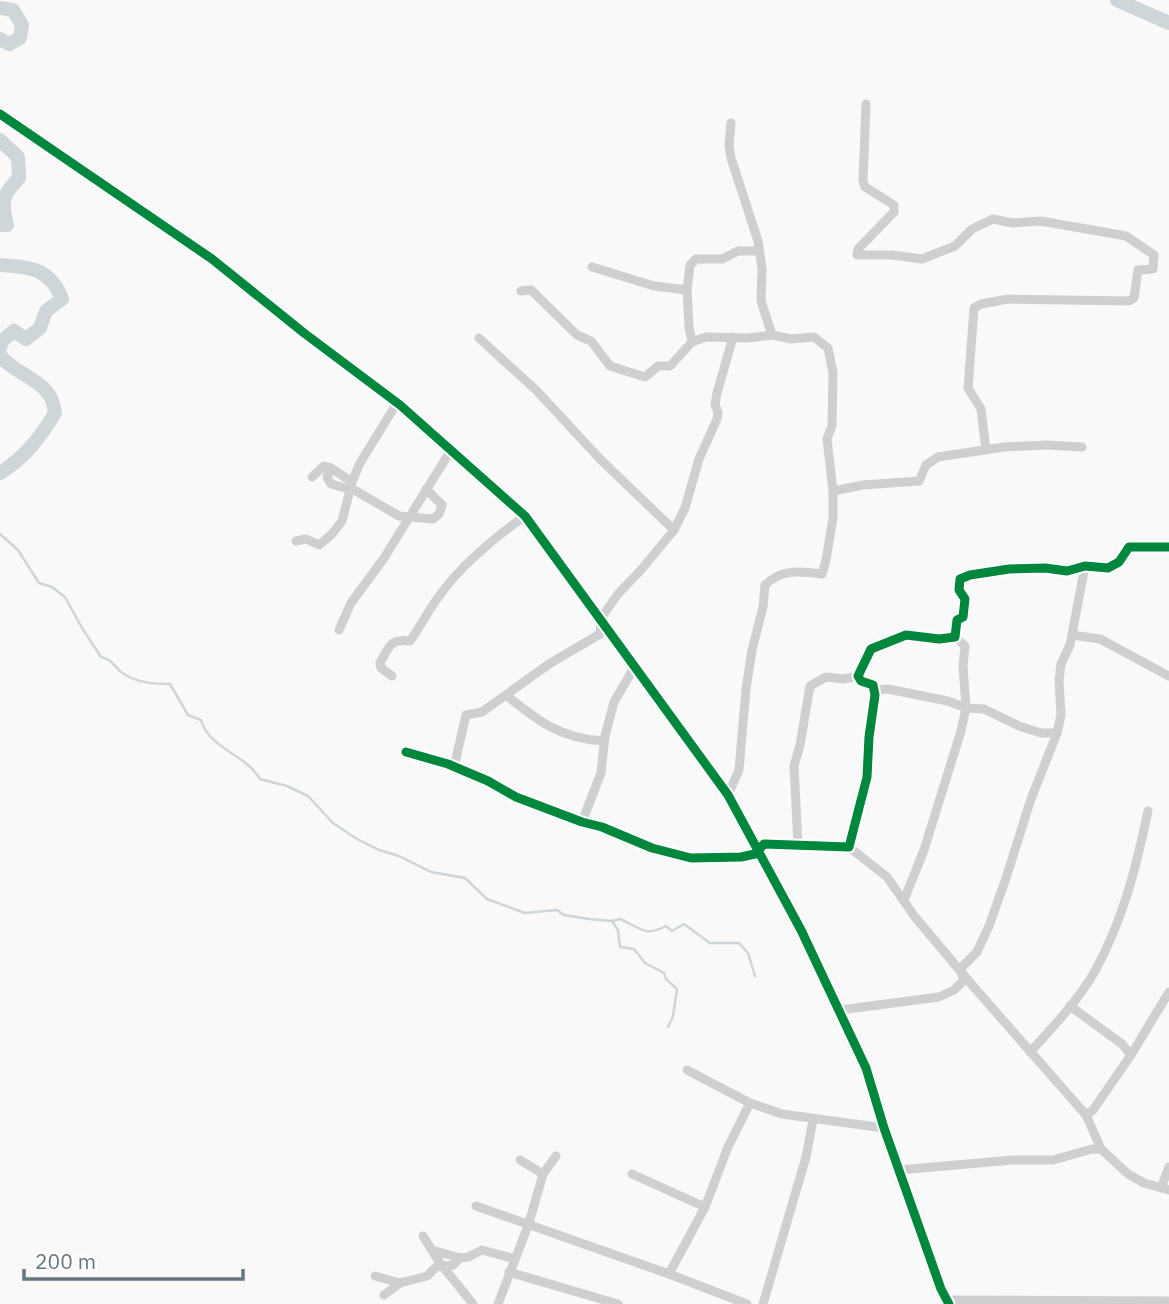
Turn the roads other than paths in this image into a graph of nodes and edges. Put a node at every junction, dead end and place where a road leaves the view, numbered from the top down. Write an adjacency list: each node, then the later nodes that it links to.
1 (866, 104): 15 (street)
2 (0, 114): 12 (street)
3 (731, 123): 4 (street)
4 (759, 251): 7 (street); 8 (street)
5 (592, 267): 7 (street)
6 (521, 290): 11 (street)
7 (687, 290): 11 (street)
8 (772, 335): 9 (street); 19 (street)
9 (733, 337): 11 (street); 22 (street)
10 (479, 338): 22 (street)
11 (692, 342)
12 (397, 403): 14 (street); 17 (street)
13 (1082, 447): 15 (street)
14 (451, 450): 18 (street); 21 (street)
15 (986, 450): 19 (street)
16 (312, 477): 17 (street)
17 (351, 486): 20 (street); 23 (street)
18 (426, 489): 20 (street); 20 (street)
19 (833, 491): 41 (street)
20 (410, 516): 27 (street)
21 (525, 516): 26 (street); 31 (street)
22 (674, 530): 26 (street)
23 (296, 541)
24 (1169, 547): 25 (street)
25 (1085, 566): 28 (street); 29 (street)
26 (601, 618): 30 (street); 35 (street)
27 (340, 629)
28 (1072, 635): 33 (street); 37 (street)
29 (955, 638): 32 (street); 36 (street)
30 (635, 666): 38 (street); 41 (street)
31 (391, 676)
32 (858, 676): 34 (street); 44 (street)
33 (1169, 676)
34 (874, 690): 36 (street); 45 (street)
35 (506, 695): 38 (street); 40 (street)
36 (965, 708): 37 (street); 47 (street)
37 (1057, 733): 48 (street)
38 (604, 741): 43 (street)
39 (406, 752): 40 (street)
40 (454, 766): 43 (street)
41 (728, 795): 46 (street)
42 (1148, 811): 50 (street)
43 (582, 822): 46 (street)
44 (798, 845): 45 (street); 46 (street)
45 (849, 847): 47 (street)
46 (757, 850): 51 (street)
47 (904, 900): 48 (street)
48 (960, 969): 51 (street); 52 (street)
49 (1169, 992): 53 (street)
50 (1070, 1006): 52 (street); 53 (street)
51 (840, 1010): 58 (street)
52 (1030, 1052): 56 (street)
53 (1131, 1055): 56 (street)
54 (687, 1070): 55 (street)
55 (750, 1102): 57 (street); 68 (street)
56 (1086, 1115): 59 (street)
57 (813, 1120): 58 (street); 86 (street)
58 (884, 1128): 63 (street)
59 (1101, 1149): 63 (street); 66 (street)
60 (556, 1156): 64 (street)
61 (520, 1160): 64 (street)
62 (1169, 1167): 66 (street)
63 (899, 1170): 81 (street)
64 (543, 1174): 69 (street)
65 (632, 1174): 68 (street)
66 (1165, 1189)
67 (476, 1206): 69 (street)
68 (705, 1207): 76 (street)
69 (529, 1223): 73 (street); 76 (street)
70 (423, 1236): 71 (street)
71 (431, 1249): 72 (street); 74 (street)
72 (460, 1258): 73 (street); 74 (street)
73 (515, 1259): 75 (street)
74 (443, 1267): 78 (street); 82 (street)
75 (509, 1272): 83 (street); 84 (street)
76 (669, 1274): 85 (street)
77 (375, 1276): 78 (street)
78 (400, 1283): 79 (street)
79 (384, 1295)
80 (1169, 1301): 81 (street)
81 (948, 1302)
82 (472, 1304)
83 (498, 1304)
84 (618, 1304)
85 (747, 1304)
86 (763, 1304)

